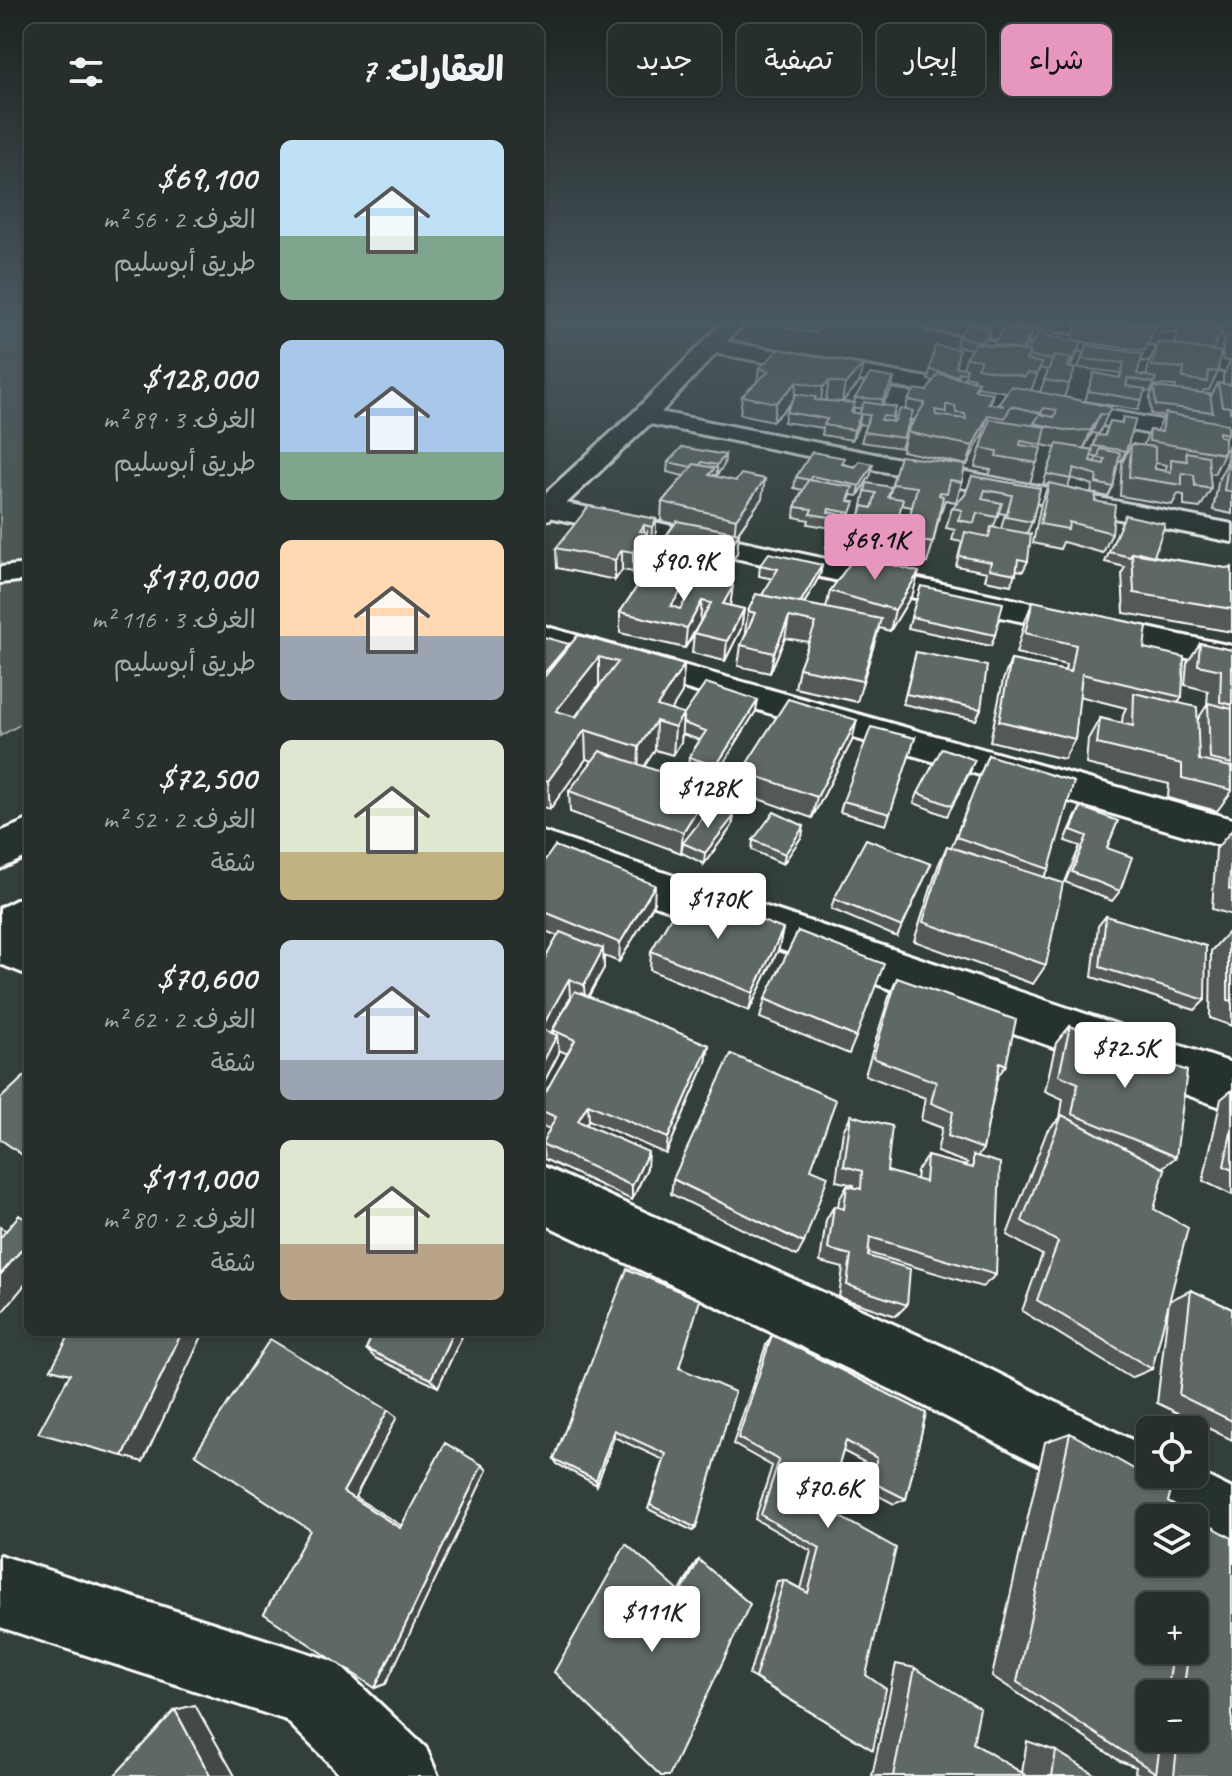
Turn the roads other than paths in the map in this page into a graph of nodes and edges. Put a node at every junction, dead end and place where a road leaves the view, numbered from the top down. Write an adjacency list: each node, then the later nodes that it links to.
1 (654, 406): 3 (street)
2 (1040, 406): 4 (street)
3 (644, 416): 5 (street); 7 (street)
4 (1232, 441)
5 (544, 509)
6 (544, 510): 11 (street)
7 (1232, 533)
8 (24, 572): 9 (lane)
9 (0, 575)
10 (544, 636): 12 (street)
11 (1232, 657)
12 (1232, 834)
13 (24, 838): 15 (street)
14 (544, 848): 20 (street)
15 (0, 853)
16 (24, 915): 17 (street)
17 (0, 932)
18 (0, 943): 19 (street)
19 (24, 954)
20 (1232, 1087)
21 (544, 1195): 22 (street)
22 (1232, 1526)
23 (0, 1591): 24 (street)
24 (398, 1776)

